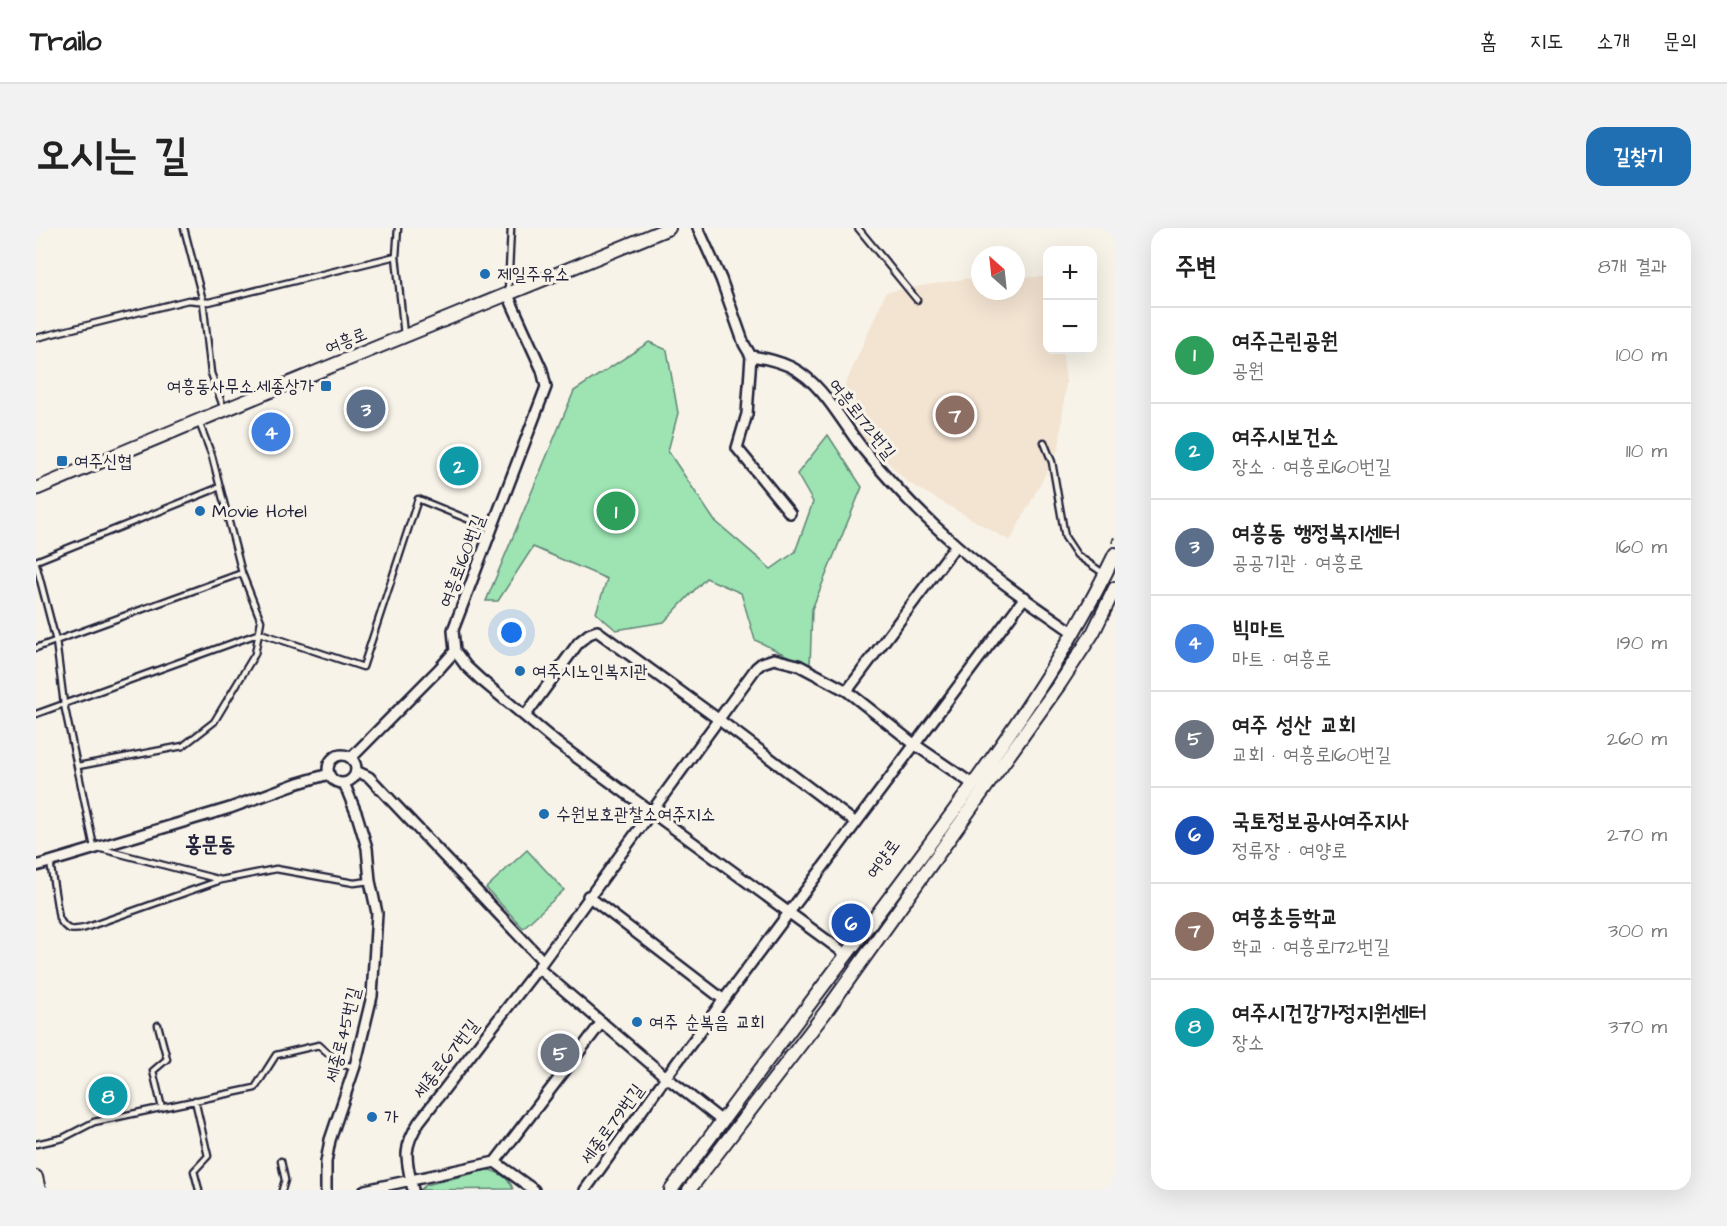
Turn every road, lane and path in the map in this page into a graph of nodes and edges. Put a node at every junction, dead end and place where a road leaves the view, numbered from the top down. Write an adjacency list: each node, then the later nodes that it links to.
1 (184, 228): 10 (lane)
2 (398, 228): 7 (lane)
3 (511, 228): 8 (lane)
4 (669, 228): 8 (street, 여흥로)
5 (698, 228): 13 (street)
6 (858, 228): 9 (lane)
7 (396, 256): 10 (lane); 12 (lane)
8 (508, 295): 12 (street, 여흥로); 20 (street, 여흥로160번길)
9 (917, 300)
10 (203, 301): 11 (lane); 14 (lane)
11 (36, 338)
12 (405, 338): 14 (street, 여흥로)
13 (751, 356): 19 (street); 22 (street, 여흥로172번길)
14 (224, 409): 15 (street, 여흥로)
15 (199, 420): 17 (lane); 18 (street, 여흥로)
16 (1044, 442): 26 (lane)
17 (220, 487): 24 (lane); 25 (lane)
18 (36, 489)
19 (790, 513)
20 (492, 529): 29 (lane); 33 (street, 여흥로160번길)
21 (1115, 534): 23 (path)
22 (956, 545): 28 (street, 여흥로172번길); 34 (street)
23 (1113, 548): 26 (street, 여양로)
24 (36, 562): 31 (lane)
25 (242, 573): 29 (lane); 31 (lane)
26 (1110, 577): 30 (street, 여양로)
27 (1115, 588): 56 (street)
28 (1024, 597): 30 (street, 여흥로172번길); 39 (street)
29 (260, 633): 35 (lane); 41 (lane)
30 (1074, 633): 45 (street, 여양로)
31 (56, 641): 32 (lane); 35 (lane)
32 (36, 648)
33 (454, 651): 37 (street); 40 (street)
34 (847, 691): 38 (street); 39 (street)
35 (64, 704): 36 (lane); 41 (lane)
36 (36, 714)
37 (525, 716): 38 (street); 46 (street)
38 (718, 719): 46 (street); 47 (street)
39 (914, 744): 45 (street); 47 (street)
40 (351, 758): 42 (street); 43 (street)
41 (78, 766): 48 (lane)
42 (356, 771): 44 (street); 57 (street)
43 (329, 774): 44 (street); 48 (street)
44 (344, 783): 52 (street, 세종로45번길)
45 (974, 785): 55 (street, 여양로)
46 (651, 811): 53 (street); 54 (street)
47 (856, 823): 54 (street)
48 (94, 847): 49 (street); 51 (lane)
49 (50, 862): 50 (street); 51 (lane)
50 (36, 866)
51 (221, 880): 52 (lane)
52 (370, 881): 61 (street, 세종로45번길)
53 (588, 896): 57 (street); 58 (street)
54 (789, 913): 55 (street); 58 (street)
55 (847, 955): 56 (street); 65 (street, 여양로)
56 (860, 964): 79 (street)
57 (540, 965): 59 (street); 70 (street, 세종로67번길)
58 (724, 1000): 62 (street)
59 (602, 1022): 62 (street); 68 (street)
60 (158, 1025): 64 (lane)
61 (355, 1066): 63 (lane); 74 (street, 세종로45번길)
62 (666, 1077): 65 (street); 77 (street, 세종로79번길)
63 (195, 1100): 64 (lane); 72 (lane)
64 (162, 1108): 66 (lane)
65 (722, 1121): 78 (street, 여양로)
66 (36, 1144)
67 (281, 1161): 73 (lane)
68 (495, 1162): 70 (street); 76 (street)
69 (36, 1177): 71 (street)
70 (412, 1185): 75 (street)
71 (39, 1190)
72 (199, 1190)
73 (282, 1190)
74 (326, 1190)
75 (365, 1190)
76 (534, 1190)
77 (585, 1190)
78 (671, 1190)
79 (688, 1190)

